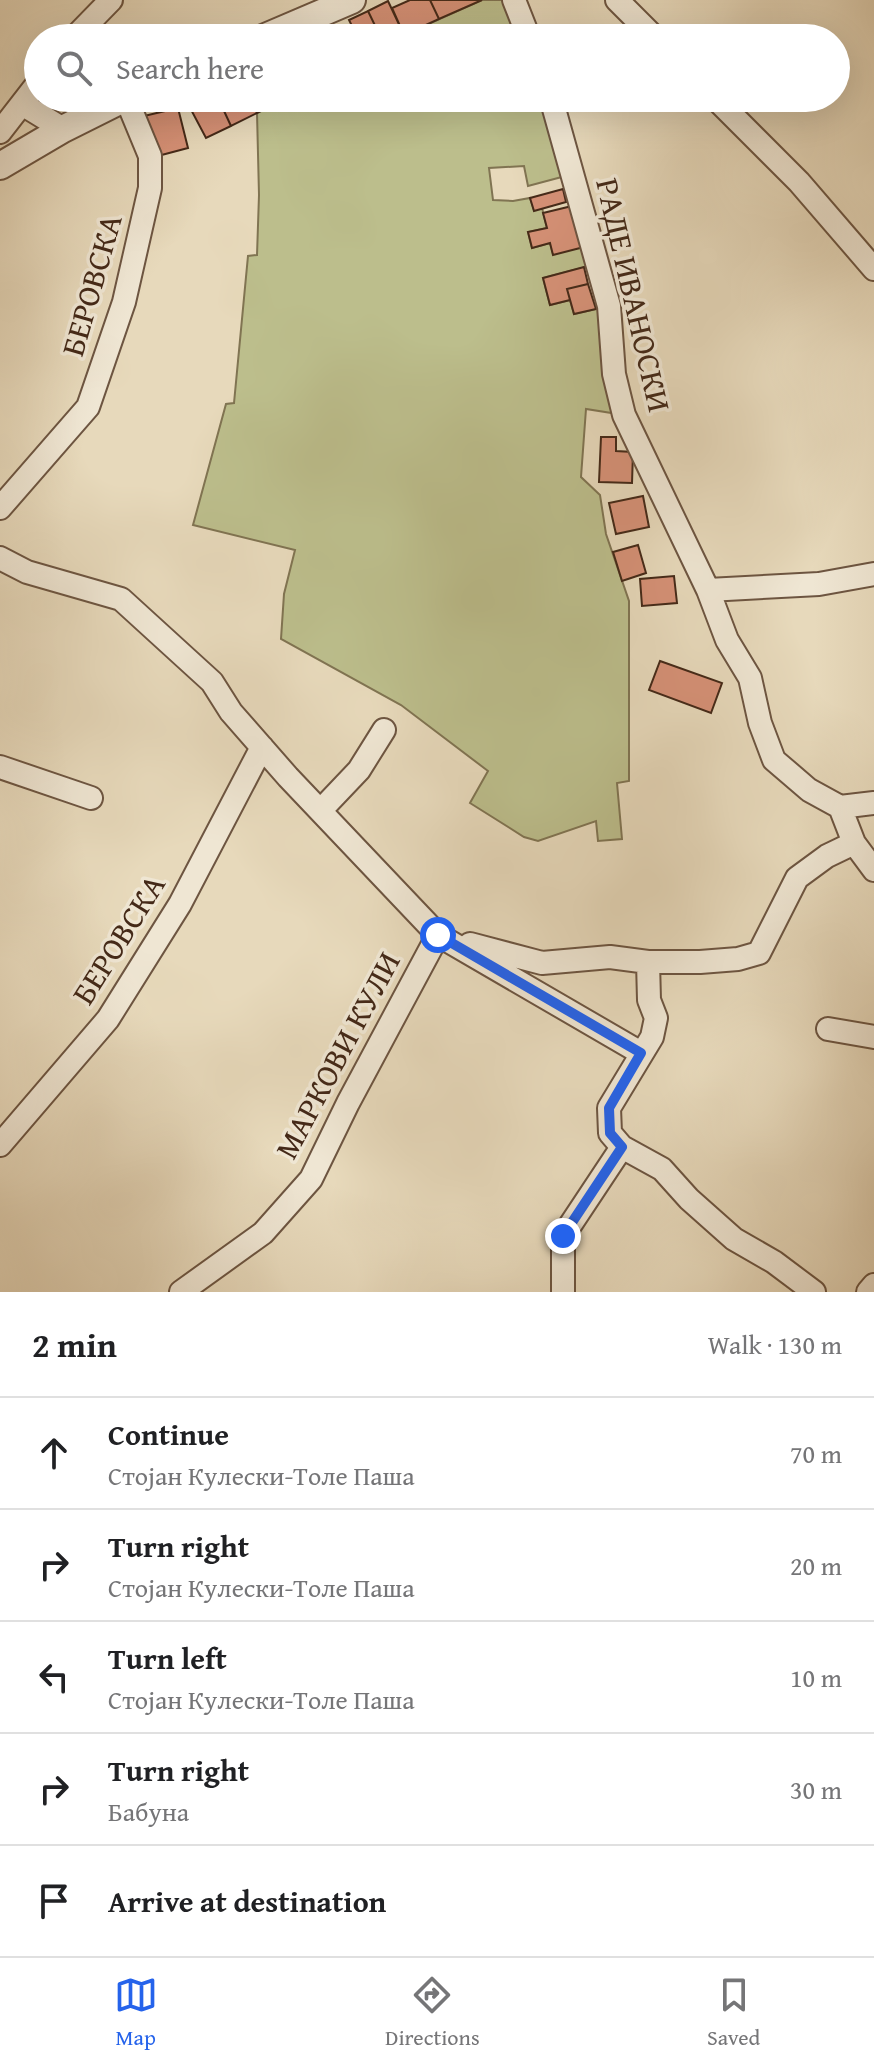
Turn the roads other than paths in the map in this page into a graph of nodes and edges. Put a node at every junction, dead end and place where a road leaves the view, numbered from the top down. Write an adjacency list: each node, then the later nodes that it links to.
1 (111, 0): 5 (street)
2 (352, 0): 6 (street)
3 (514, 0): 7 (street)
4 (617, 0): 8 (street)
5 (88, 24)
6 (296, 24)
7 (523, 24)
8 (641, 24)
9 (24, 101): 10 (street)
10 (22, 104): 17 (street)
11 (35, 112): 16 (street)
12 (98, 112): 16 (street)
13 (132, 112): 20 (street, БЕРОВСКА)
14 (555, 112): 23 (street, РАДЕ ИВАНОСКИ)
15 (729, 112): 19 (street)
16 (63, 129): 18 (street)
17 (0, 132)
18 (0, 166)
19 (874, 269)
20 (0, 508)
21 (0, 558): 25 (street)
22 (874, 574): 23 (street)
23 (708, 590): 29 (street, РАДЕ ИВАНОСКИ)
24 (384, 730): 30 (street)
25 (262, 747): 30 (street); 38 (street, БЕРОВСКА)
26 (0, 767): 27 (street)
27 (91, 798)
28 (874, 803): 29 (street)
29 (840, 807): 31 (street)
30 (321, 810): 33 (street)
31 (854, 843): 32 (street); 34 (street, МАРКОВИ КУЛИ)
32 (874, 870)
33 (438, 935): 34 (street, МАРКОВИ КУЛИ); 37 (street); 41 (street, МАРКОВИ КУЛИ)
34 (648, 962): 37 (street)
35 (828, 1029): 36 (street)
36 (874, 1037)
37 (641, 1053): 39 (street)
38 (0, 1145)
39 (622, 1147): 42 (street); 43 (street)
40 (874, 1285): 44 (street)
41 (181, 1292)
42 (563, 1292)
43 (814, 1292)
44 (868, 1292)

